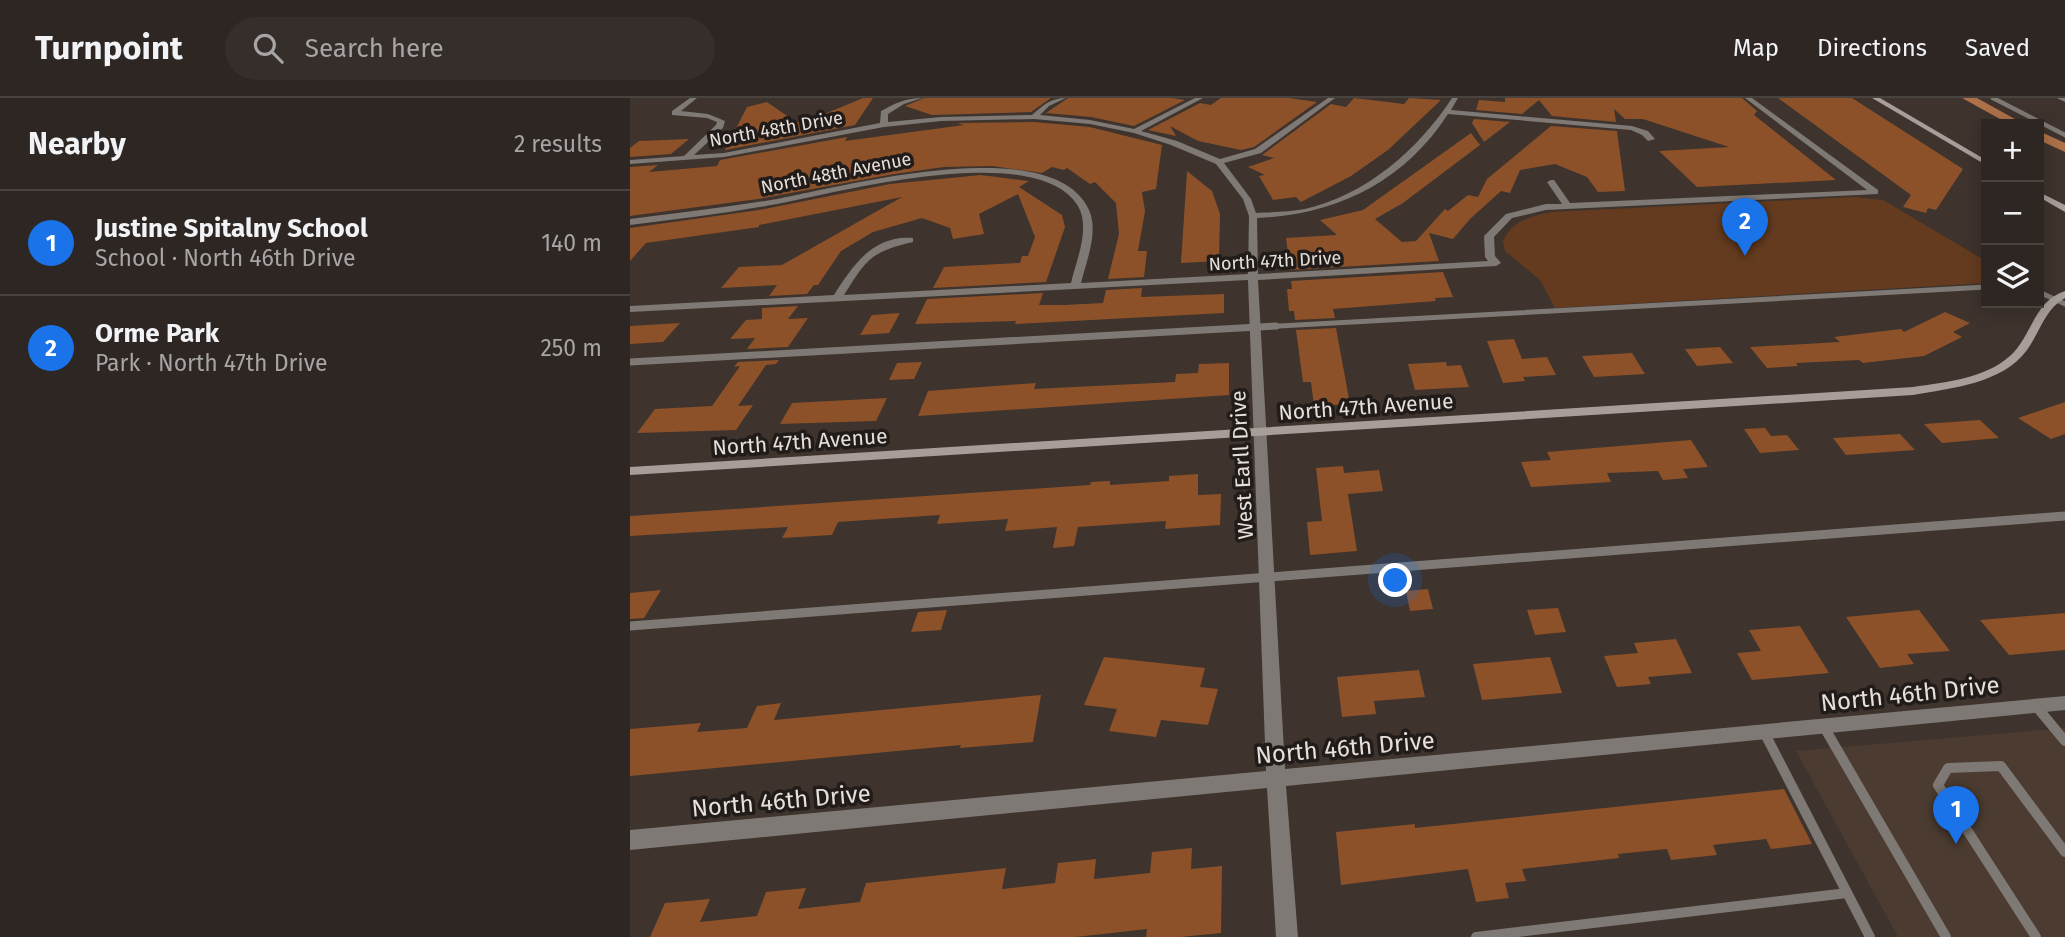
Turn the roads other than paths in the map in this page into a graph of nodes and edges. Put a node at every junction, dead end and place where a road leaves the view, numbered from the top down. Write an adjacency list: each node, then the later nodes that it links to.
1 (694, 98): 18 (street)
2 (919, 98): 14 (street)
3 (1063, 98): 13 (street)
4 (1200, 98): 15 (street)
5 (1332, 98): 21 (street)
6 (1455, 98): 12 (street)
7 (1748, 98): 24 (street, North 47th Drive)
8 (1875, 98): 19 (street)
9 (1993, 98): 16 (lane)
10 (2060, 98): 11 (street)
11 (2065, 100)
12 (1448, 112): 17 (street); 26 (street)
13 (1034, 117): 14 (street, North 48th Drive); 15 (street, North 48th Drive)
14 (884, 125): 18 (street, North 48th Drive)
15 (1135, 131): 21 (street)
16 (2065, 135)
17 (1651, 139)
18 (685, 159): 20 (street, North 48th Drive)
19 (1981, 160)
20 (630, 162)
21 (1219, 162): 26 (street, West Earll Drive)
22 (1551, 182): 24 (street)
23 (2044, 197): 25 (street)
24 (1567, 205): 29 (street, North 47th Drive)
25 (2065, 209)
26 (1253, 216): 29 (street, West Earll Drive)
27 (630, 222): 30 (street, North 48th Avenue)
28 (910, 240): 33 (street)
29 (1253, 278): 30 (street, North 47th Drive); 36 (street, West Earll Drive)
30 (1075, 286): 33 (street, North 47th Drive)
31 (1981, 287): 36 (lane)
32 (2044, 294): 34 (lane)
33 (837, 298): 35 (street, North 47th Drive)
34 (2062, 299): 38 (street, North 47th Avenue)
35 (630, 309)
36 (1256, 328): 37 (lane); 38 (street, West Earll Drive)
37 (630, 362)
38 (1262, 433): 39 (street, North 47th Avenue); 41 (street, West Earll Drive)
39 (630, 471)
40 (2065, 516): 41 (lane)
41 (1268, 578): 42 (lane); 48 (street, West Earll Drive)
42 (630, 626)
43 (2065, 703): 44 (street, North 46th Drive)
44 (2036, 706): 45 (street, North 46th Drive); 47 (lane)
45 (1824, 727): 46 (street, North 46th Drive); 55 (lane)
46 (1764, 733): 48 (street, North 46th Drive); 51 (lane)
47 (2065, 741)
48 (1276, 779): 49 (street, North 46th Drive); 52 (street, West Earll Drive)
49 (630, 840)
50 (2065, 852): 56 (lane)
51 (1847, 893): 53 (lane); 54 (lane)
52 (1287, 937)
53 (1476, 937)
54 (1870, 937)
55 (1945, 937)
56 (2036, 937)

